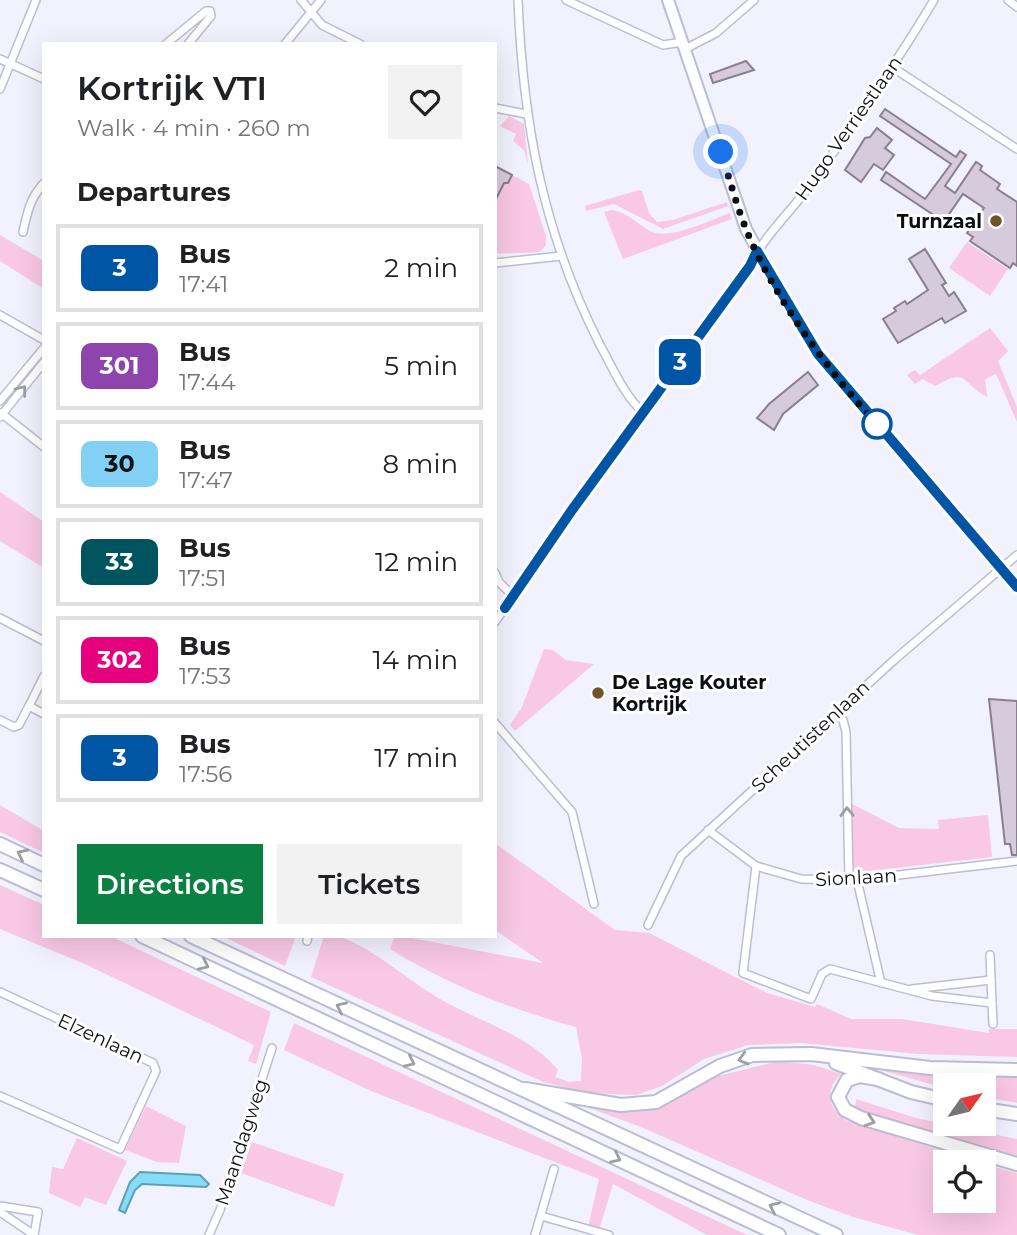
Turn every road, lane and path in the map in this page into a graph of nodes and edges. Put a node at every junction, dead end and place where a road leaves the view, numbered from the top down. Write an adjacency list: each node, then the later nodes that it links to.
1 (36, 0): 18 (street)
2 (301, 0): 11 (street)
3 (321, 0): 11 (street)
4 (518, 0): 23 (street)
5 (566, 0): 16 (street)
6 (668, 0): 16 (main road)
7 (754, 0): 16 (street)
8 (934, 0): 19 (street, Hugo Verriestlaan)
9 (1007, 0): 10 (street)
10 (1017, 7)
11 (310, 14): 12 (street); 15 (street)
12 (291, 40)
13 (168, 42): 14 (street)
14 (190, 42)
15 (356, 42)
16 (683, 46): 27 (main road)
17 (0, 59): 18 (street)
18 (11, 63): 20 (street); 21 (street)
19 (892, 67): 24 (street); 27 (street, Hugo Verriestlaan)
20 (42, 78)
21 (0, 89)
22 (497, 108): 23 (street)
23 (526, 114): 28 (street)
24 (1017, 149)
25 (42, 185): 26 (street)
26 (23, 232)
27 (757, 251): 35 (street, Hugo Verriestlaan); 39 (main road)
28 (561, 256): 29 (street); 35 (street)
29 (497, 263)
30 (0, 314): 31 (street)
31 (42, 339)
32 (42, 350): 34 (street)
33 (42, 364): 36 (street, one-way to 33)
34 (0, 401)
35 (643, 412): 42 (street, Hugo Verriestlaan)
36 (1, 415): 37 (street)
37 (42, 446)
38 (1017, 555): 39 (street, Scheutistenlaan)
39 (1000, 569): 41 (main road); 48 (street, Scheutistenlaan)
40 (497, 578): 42 (street)
41 (1017, 587)
42 (513, 596): 44 (street, Hugo Verriestlaan)
43 (0, 618): 45 (street)
44 (497, 619)
45 (42, 639)
46 (42, 680): 47 (street)
47 (29, 706): 49 (street); 50 (street)
48 (836, 712): 52 (street, Scheutistenlaan); 58 (street, one-way to 48)
49 (42, 713)
50 (0, 720)
51 (497, 725): 60 (street)
52 (708, 830): 56 (street, Sionlaan); 61 (street, Scheutistenlaan)
53 (0, 844): 55 (highway, one-way to 53)
54 (1017, 861): 58 (street, Sionlaan)
55 (42, 864)
56 (756, 866): 58 (street, Sionlaan); 66 (street)
57 (0, 870): 59 (highway)
58 (853, 880): 66 (street)
59 (42, 889)
60 (594, 904)
61 (648, 925)
62 (146, 938): 89 (highway, one-way to 89)
63 (195, 938): 75 (highway, one-way to 63)
64 (990, 955): 65 (street)
65 (991, 980): 67 (street); 69 (street)
66 (881, 983): 67 (street)
67 (911, 989): 69 (street)
68 (0, 992): 76 (street, Elzenlaan)
69 (992, 1003): 70 (street)
70 (993, 1024)
71 (272, 1048): 86 (street, Maandagweg)
72 (811, 1054): 73 (highway); 74 (highway); 75 (highway, one-way to 75)
73 (1017, 1070)
74 (878, 1079): 77 (highway); 80 (highway, one-way to 80)
75 (514, 1088): 90 (highway, one-way to 75)
76 (0, 1096)
77 (933, 1097)
78 (996, 1111): 79 (highway)
79 (1017, 1114)
80 (1017, 1164)
81 (554, 1170): 84 (street)
82 (0, 1206): 85 (street)
83 (0, 1212): 85 (street)
84 (541, 1216): 87 (street); 88 (street)
85 (34, 1235)
86 (209, 1235)
87 (535, 1235)
88 (610, 1235)
89 (779, 1235)
90 (836, 1235)

